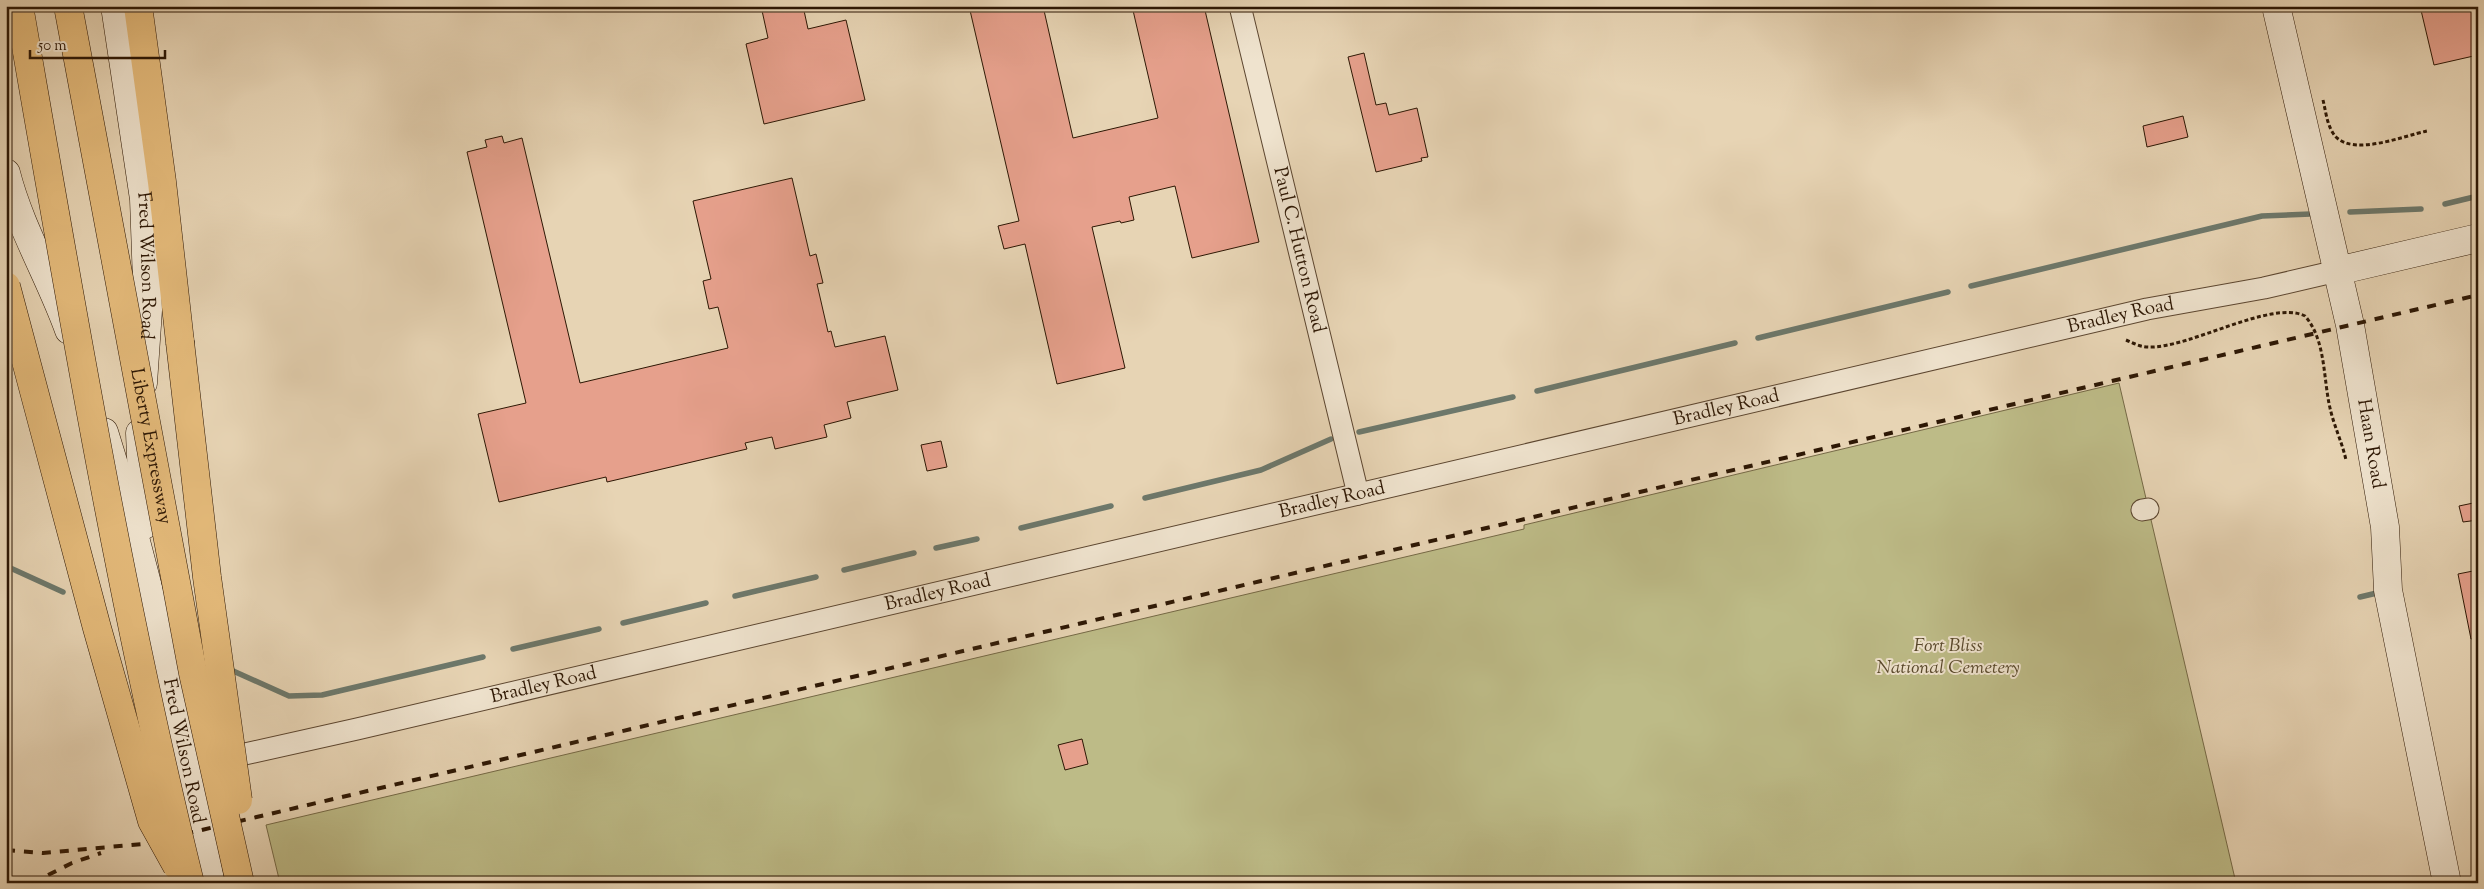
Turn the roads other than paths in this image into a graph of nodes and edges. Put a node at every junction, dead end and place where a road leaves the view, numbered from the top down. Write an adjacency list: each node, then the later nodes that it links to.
1 (19, 6): 15 (highway, bridge)
2 (68, 6): 17 (highway, Liberty Expressway, bridge)
3 (115, 6): 12 (main road, Fred Wilson Road)
4 (138, 6): 18 (highway, bridge)
5 (1240, 6): 11 (street, Paul C. Hutton Road)
6 (2276, 6): 9 (main road, Haan Road)
7 (6, 173): 12 (main road, Fred Wilson Road)
8 (2478, 238): 9 (main road, Bradley Road)
9 (2338, 271): 11 (street, Bradley Road); 19 (main road, Haan Road)
10 (6, 286): 14 (highway, bridge)
11 (1358, 494): 13 (street, Bradley Road)
12 (156, 618): 13 (main road, Fred Wilson Road)
13 (186, 767): 16 (main road, Fred Wilson Road)
14 (186, 883)
15 (190, 883)
16 (212, 883)
17 (240, 883)
18 (251, 883)
19 (2447, 883)

